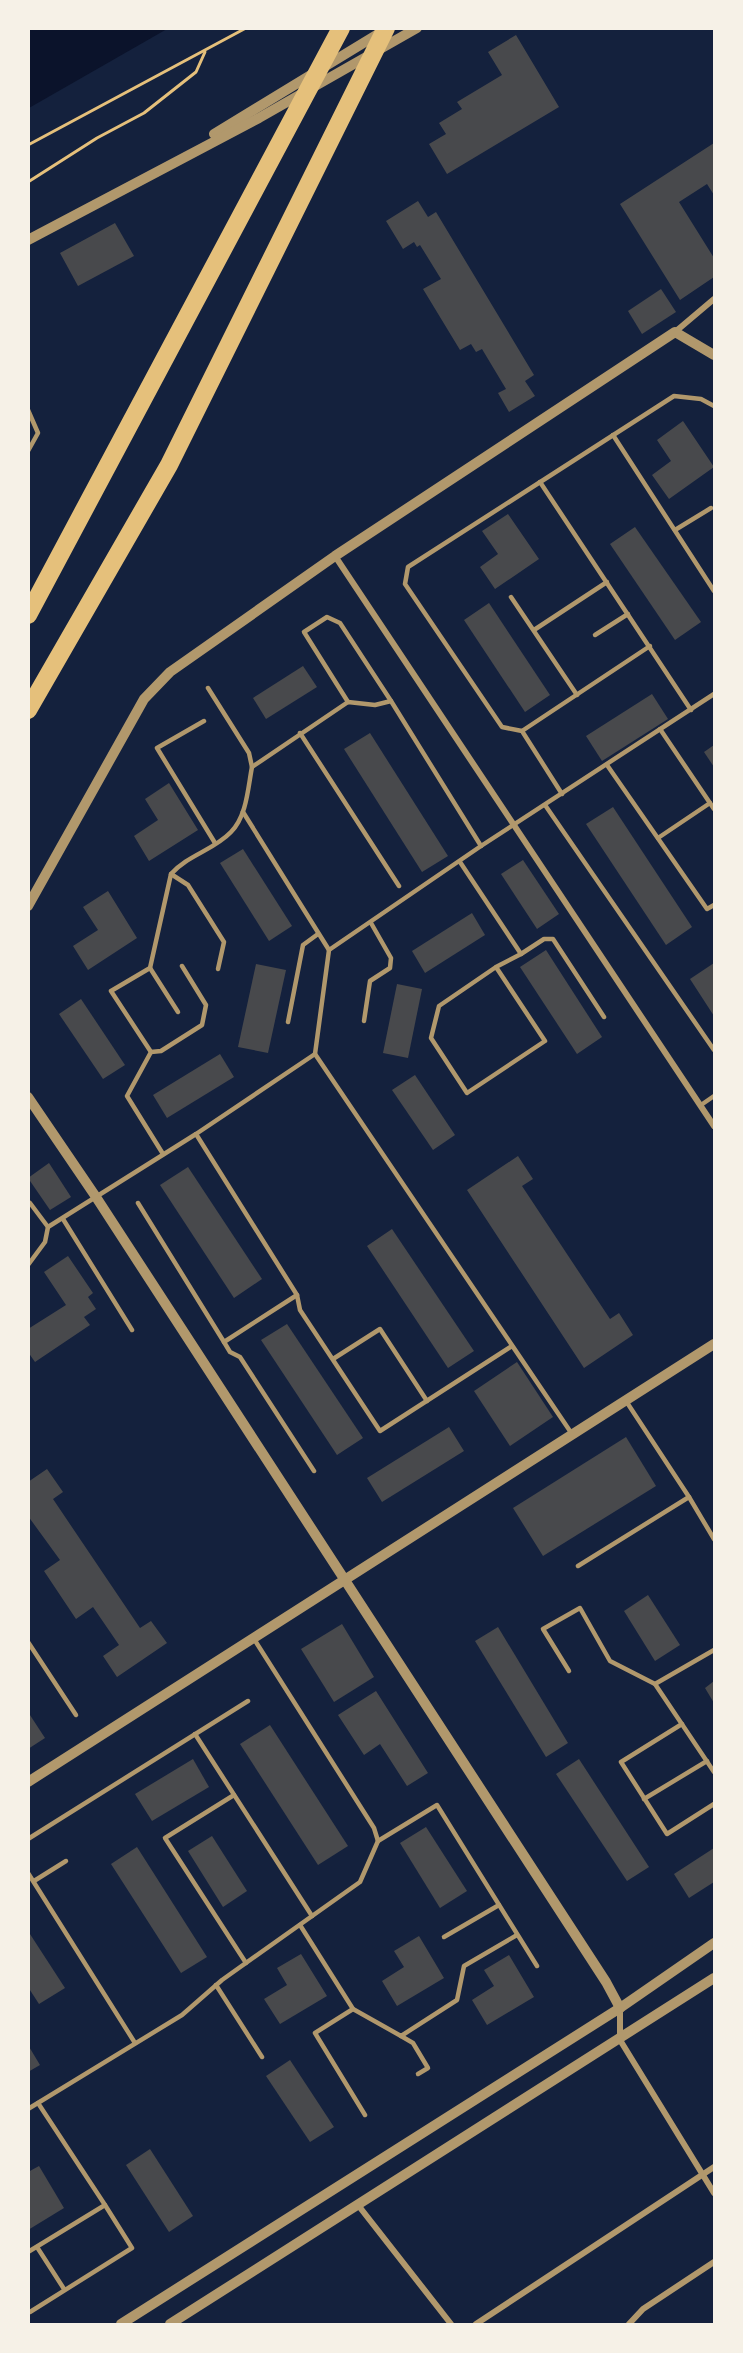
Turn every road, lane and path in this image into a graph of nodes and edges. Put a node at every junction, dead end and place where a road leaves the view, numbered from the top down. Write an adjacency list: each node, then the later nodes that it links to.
1 (246, 28): 5 (path)
2 (341, 28): 26 (highway)
3 (387, 28): 7 (street); 36 (highway)
4 (417, 28): 7 (street)
5 (205, 51): 6 (path); 8 (path)
6 (28, 145)
7 (156, 171): 9 (street)
8 (28, 182)
9 (28, 240)
10 (714, 299): 11 (street)
11 (675, 332): 12 (street); 20 (street)
12 (714, 355)
13 (714, 406): 15 (lane)
14 (28, 410): 16 (lane)
15 (613, 435): 17 (lane); 19 (lane)
16 (28, 451)
17 (540, 482): 21 (lane); 39 (lane)
18 (711, 508): 19 (lane)
19 (675, 530): 22 (lane)
20 (335, 556): 48 (street); 56 (street)
21 (607, 582): 25 (lane); 27 (lane)
22 (712, 582): 23 (lane)
23 (714, 591)
24 (511, 597): 27 (lane)
25 (628, 614): 28 (lane); 29 (lane)
26 (28, 615)
27 (534, 630): 32 (lane)
28 (595, 635)
29 (650, 646): 32 (lane); 35 (lane)
30 (208, 688): 42 (lane)
31 (714, 694): 35 (lane)
32 (577, 695): 39 (lane)
33 (391, 701): 34 (lane); 34 (lane); 51 (lane)
34 (348, 702): 40 (lane)
35 (691, 710): 38 (lane)
36 (28, 711)
37 (204, 721): 50 (lane)
38 (660, 729): 41 (lane); 44 (lane)
39 (522, 731): 43 (lane)
40 (300, 733): 42 (lane); 54 (lane)
41 (607, 765): 43 (lane); 49 (lane)
42 (252, 767): 47 (lane)
43 (562, 794): 45 (lane)
44 (710, 803): 46 (lane); 49 (lane)
45 (545, 805): 48 (lane); 69 (lane)
46 (714, 809)
47 (243, 812): 50 (lane); 58 (lane)
48 (512, 825): 51 (lane); 74 (street)
49 (658, 838): 55 (lane)
50 (215, 843): 53 (lane)
51 (481, 846): 52 (lane)
52 (460, 862): 57 (lane); 60 (lane)
53 (171, 874): 63 (lane); 64 (lane)
54 (399, 886)
55 (714, 905)
56 (28, 906)
57 (371, 923): 59 (lane); 67 (lane)
58 (318, 934): 59 (lane); 68 (lane)
59 (329, 950): 71 (lane)
60 (521, 954): 62 (lane); 66 (lane)
61 (182, 966): 70 (lane)
62 (496, 967): 62 (lane)
63 (150, 968): 65 (lane); 70 (lane)
64 (218, 969)
65 (178, 1012)
66 (604, 1017)
67 (364, 1021)
68 (288, 1022)
69 (714, 1050)
70 (151, 1052): 77 (lane)
71 (315, 1054): 76 (lane); 88 (lane)
72 (714, 1096): 74 (lane)
73 (28, 1097): 78 (street)
74 (701, 1105): 75 (street)
75 (714, 1126)
76 (196, 1134): 77 (lane); 84 (lane)
77 (163, 1154): 78 (lane)
78 (96, 1197): 81 (lane); 97 (street)
79 (29, 1203): 82 (lane)
80 (138, 1203): 86 (lane)
81 (63, 1218): 82 (lane); 85 (lane)
82 (48, 1227): 83 (lane)
83 (28, 1265)
84 (297, 1295): 86 (lane); 89 (lane)
85 (132, 1330)
86 (224, 1342): 93 (lane)
87 (714, 1344): 91 (street)
88 (512, 1346): 90 (lane); 92 (lane)
89 (333, 1359): 90 (lane); 90 (lane)
90 (428, 1401)
91 (626, 1401): 92 (street); 94 (lane)
92 (573, 1436): 97 (street)
93 (314, 1471)
94 (688, 1497): 95 (lane); 96 (lane)
95 (714, 1539)
96 (578, 1566)
97 (346, 1579): 98 (street); 128 (street)
98 (254, 1639): 109 (street); 114 (lane)
99 (28, 1642): 104 (lane)
100 (714, 1650): 102 (lane)
101 (569, 1671): 102 (lane)
102 (655, 1684): 105 (lane)
103 (248, 1701): 106 (lane)
104 (76, 1715)
105 (682, 1724): 107 (lane); 111 (lane)
106 (195, 1734): 110 (lane); 113 (lane)
107 (707, 1761): 108 (lane); 111 (lane)
108 (714, 1772)
109 (28, 1782)
110 (234, 1795): 119 (lane); 124 (lane)
111 (644, 1799): 112 (lane)
112 (714, 1804)
113 (28, 1839)
114 (378, 1841): 118 (lane); 119 (lane)
115 (66, 1861): 117 (lane)
116 (28, 1873): 117 (lane)
117 (34, 1881): 132 (lane)
118 (499, 1905): 121 (lane); 122 (lane)
119 (312, 1916): 120 (lane)
120 (300, 1925): 124 (lane); 129 (lane)
121 (517, 1935): 125 (lane); 130 (lane)
122 (444, 1937)
123 (714, 1943): 128 (street)
124 (246, 1963): 127 (lane)
125 (537, 1966)
126 (714, 1978): 131 (street)
127 (216, 1985): 132 (lane); 133 (lane)
128 (620, 2008): 131 (street); 148 (street)
129 (353, 2009): 130 (lane); 137 (lane)
130 (401, 2036): 134 (lane)
131 (620, 2040): 139 (street); 142 (street)
132 (135, 2043): 135 (lane)
133 (262, 2057)
134 (418, 2074)
135 (38, 2103): 136 (lane); 141 (lane)
136 (28, 2109)
137 (365, 2115)
138 (714, 2167): 139 (street)
139 (702, 2175): 140 (street); 151 (street)
140 (714, 2193)
141 (105, 2205): 143 (lane); 146 (lane)
142 (358, 2205): 149 (street); 150 (street)
143 (37, 2247): 144 (lane); 146 (lane)
144 (28, 2252)
145 (714, 2262): 152 (street)
146 (64, 2289): 147 (lane)
147 (30, 2312)
148 (121, 2325)
149 (170, 2325)
150 (451, 2325)
151 (476, 2325)
152 (629, 2325)

